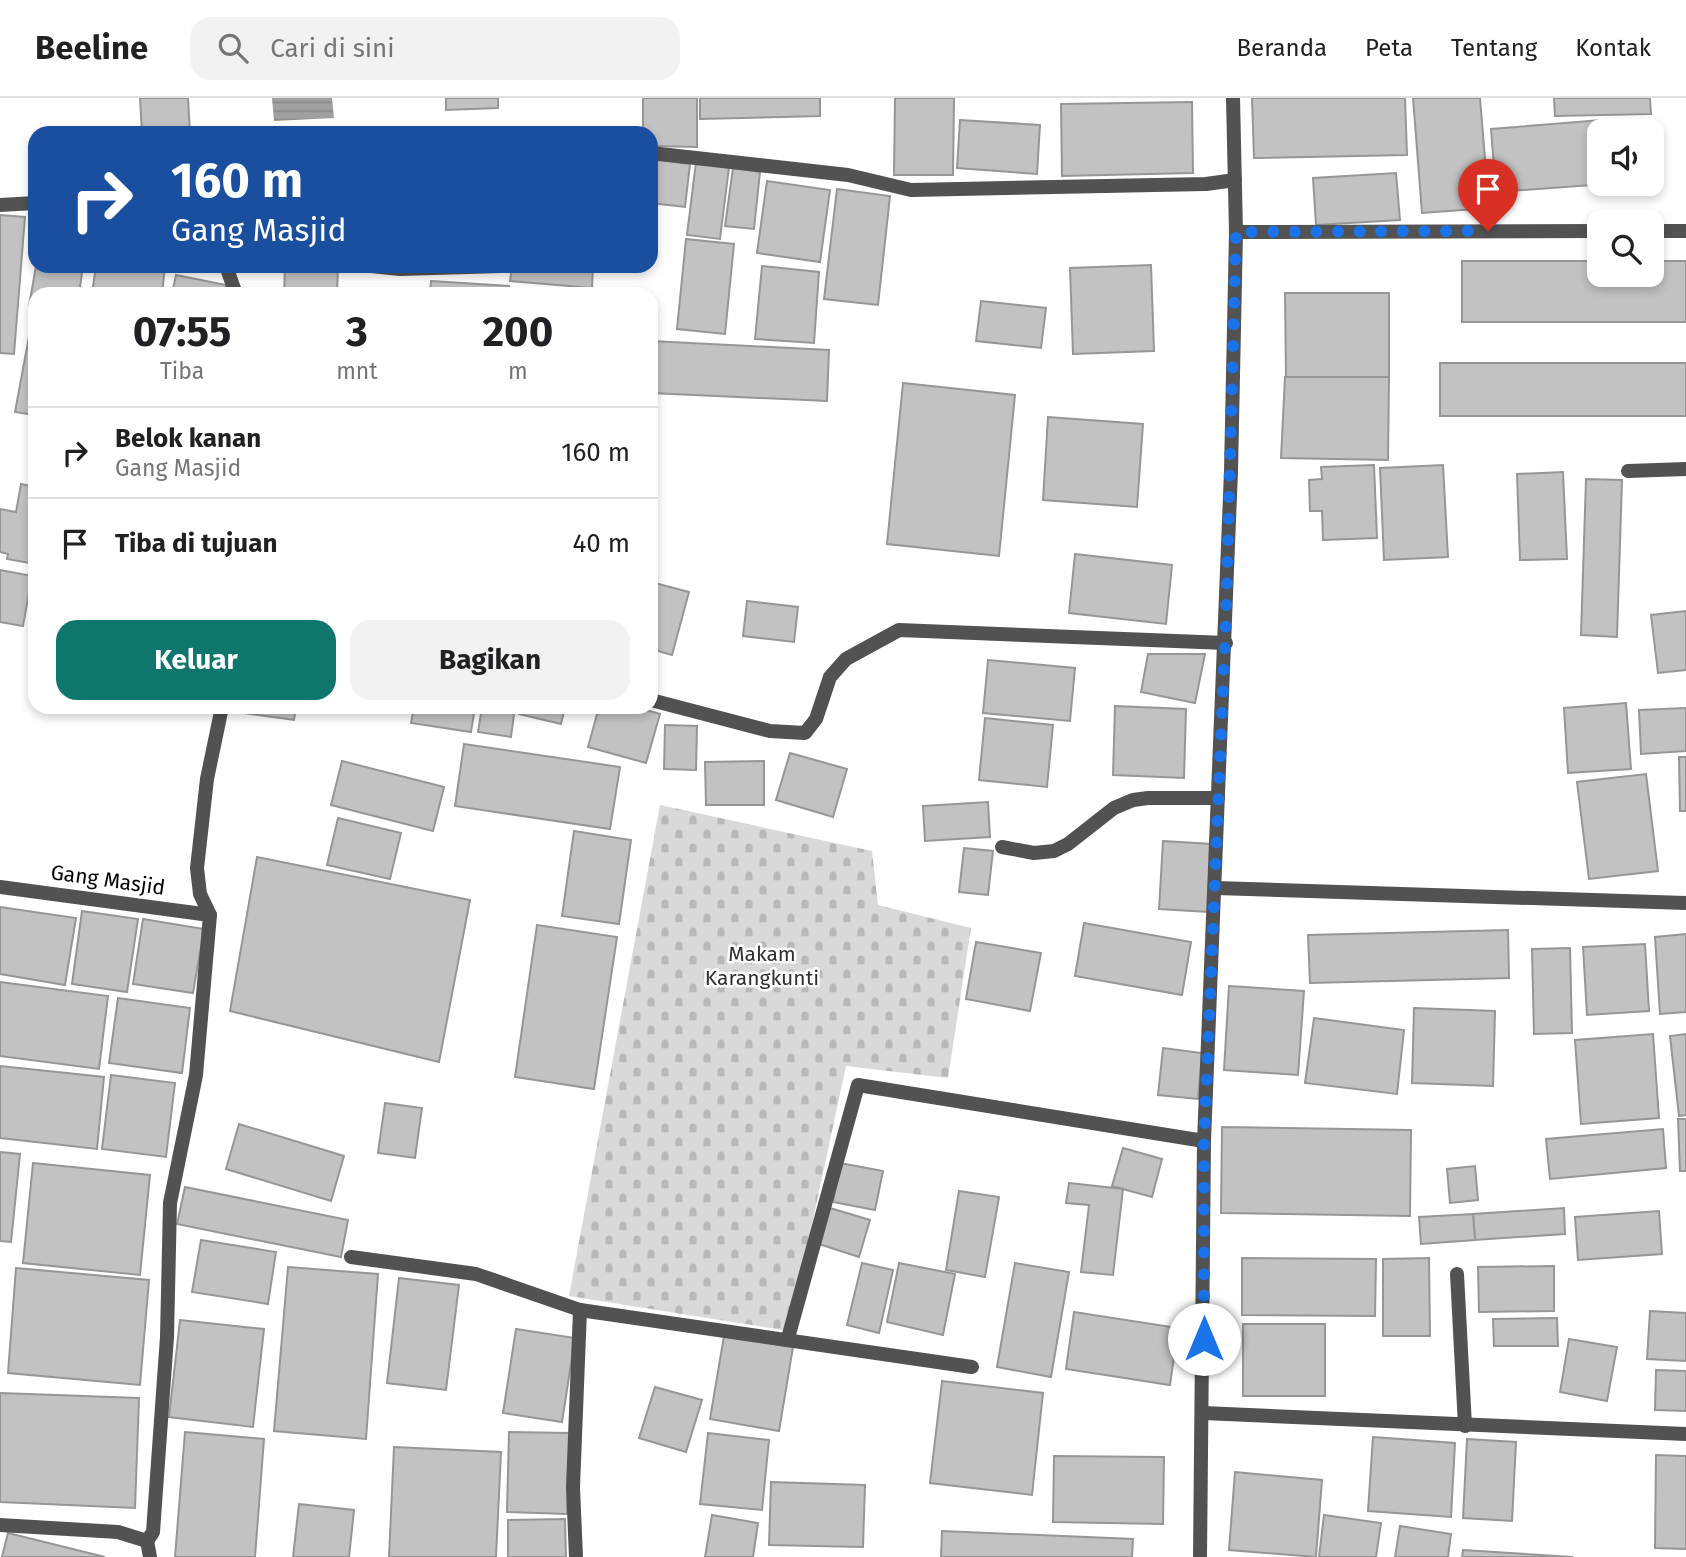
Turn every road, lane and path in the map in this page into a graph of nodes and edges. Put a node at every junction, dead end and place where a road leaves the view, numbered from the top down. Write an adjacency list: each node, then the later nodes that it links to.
1 (1233, 98): 3 (street)
2 (658, 154): 3 (street)
3 (1235, 180): 9 (street)
4 (28, 203): 5 (street)
5 (0, 205)
6 (1587, 231): 9 (street)
7 (1664, 231): 8 (street)
8 (1686, 231)
9 (1236, 232): 12 (street)
10 (1686, 469): 11 (street)
11 (1628, 471)
12 (1226, 643): 13 (street); 15 (street)
13 (658, 702)
14 (221, 714): 20 (street)
15 (1218, 798): 16 (street); 18 (street)
16 (1002, 847)
17 (0, 887): 20 (street, Gang Masjid)
18 (1216, 888): 19 (street); 21 (street)
19 (1686, 903)
20 (210, 915): 31 (street)
21 (1204, 1141): 25 (street); 27 (street)
22 (351, 1257): 24 (street)
23 (1457, 1274): 28 (street)
24 (580, 1310): 25 (street); 33 (street)
25 (788, 1338): 26 (street)
26 (972, 1367)
27 (1203, 1413): 28 (street); 34 (street)
28 (1465, 1426): 29 (street)
29 (1686, 1434)
30 (0, 1525): 31 (street)
31 (147, 1541): 32 (street)
32 (150, 1557)
33 (576, 1557)
34 (1200, 1557)

